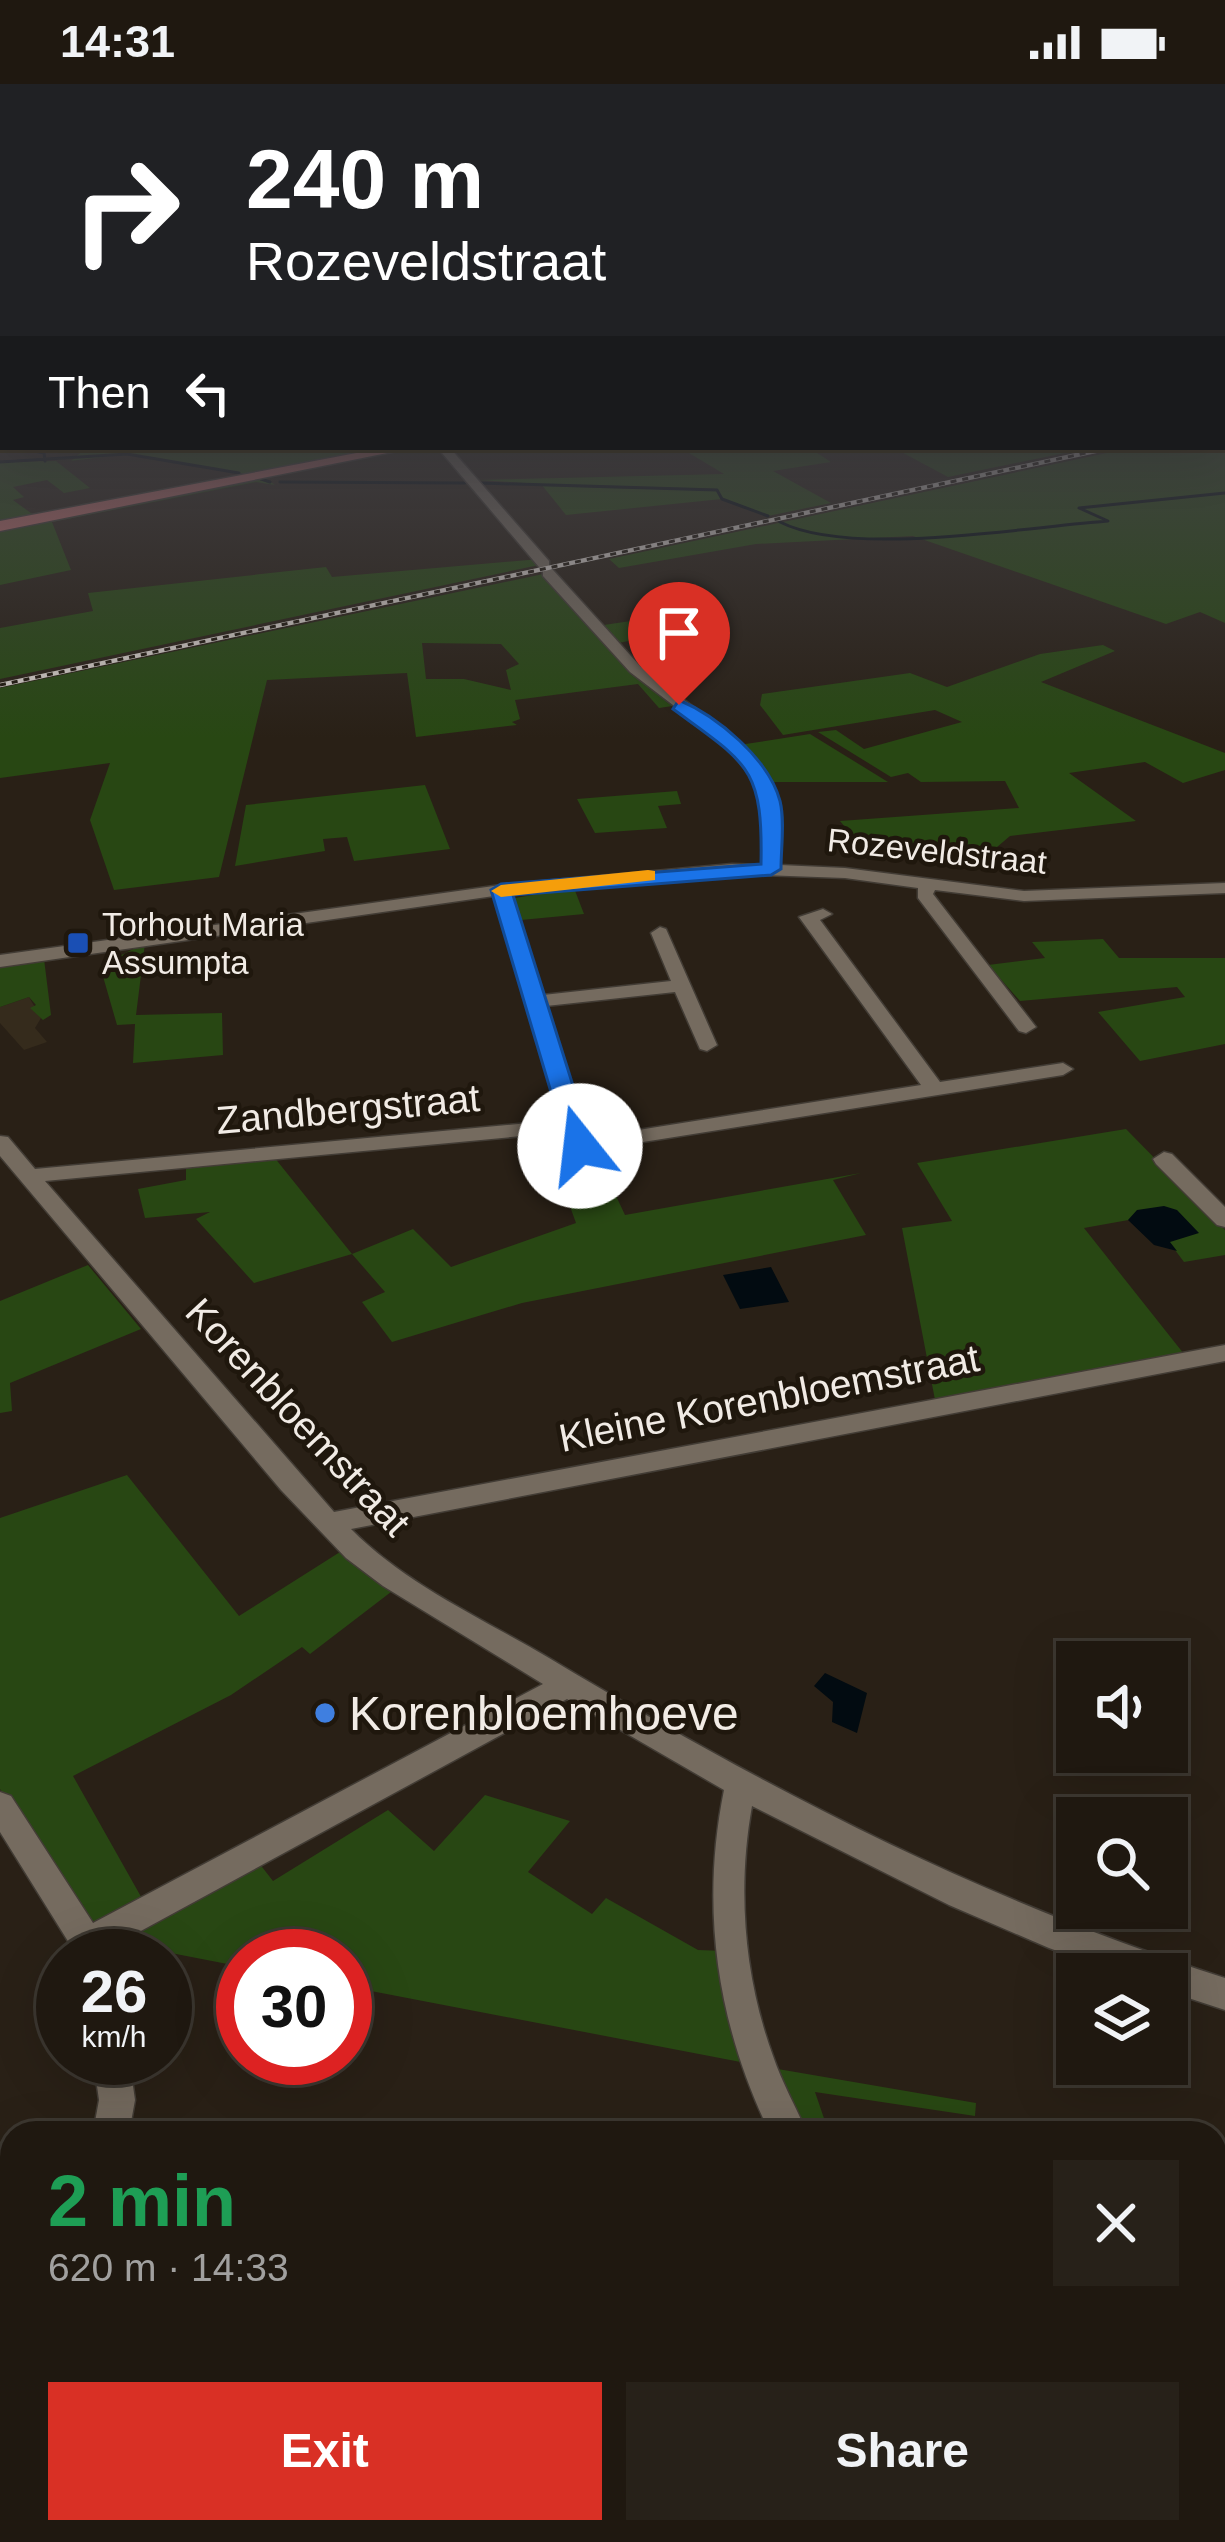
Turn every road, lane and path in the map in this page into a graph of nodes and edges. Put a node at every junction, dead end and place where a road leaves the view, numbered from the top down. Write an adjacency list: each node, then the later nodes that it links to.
1 (90, 509): 3 (main road)
2 (495, 509): 4 (street)
3 (0, 526)
4 (771, 869): 5 (street, Rozeveldstraat); 7 (street, Rozeveldstraat)
5 (928, 885): 6 (street, Rozeveldstraat); 13 (street)
6 (1225, 888)
7 (501, 890): 10 (street, Rozeveldstraat); 12 (street)
8 (823, 914): 16 (street)
9 (659, 933): 11 (street)
10 (0, 961)
11 (681, 986): 12 (street); 14 (street)
12 (538, 1001): 17 (street)
13 (1026, 1027)
14 (707, 1045)
15 (1063, 1069): 16 (street, Zandbergstraat)
16 (935, 1090): 17 (street, Zandbergstraat)
17 (571, 1140): 20 (street, Zandbergstraat)
18 (0, 1142): 20 (street, Korenbloemstraat)
19 (1164, 1159): 21 (street)
20 (29, 1176): 25 (street, Korenbloemstraat)
21 (1195, 1186): 22 (street); 23 (street)
22 (1225, 1186)
23 (1225, 1220)
24 (1225, 1353): 25 (street, Kleine Korenbloemstraat)
25 (328, 1523): 26 (street, Korenbloemstraat)
26 (568, 1684): 27 (street, Korenbloemstraat); 30 (street)
27 (740, 1788): 31 (street, Korenbloemstraat); 36 (street)
28 (0, 1804): 29 (street)
29 (74, 1929)
30 (125, 1929)
31 (1108, 1953)
32 (1188, 1982): 33 (street, Korenbloemstraat)
33 (1225, 1994)
34 (115, 2085): 35 (street)
35 (113, 2121)
36 (784, 2121)

